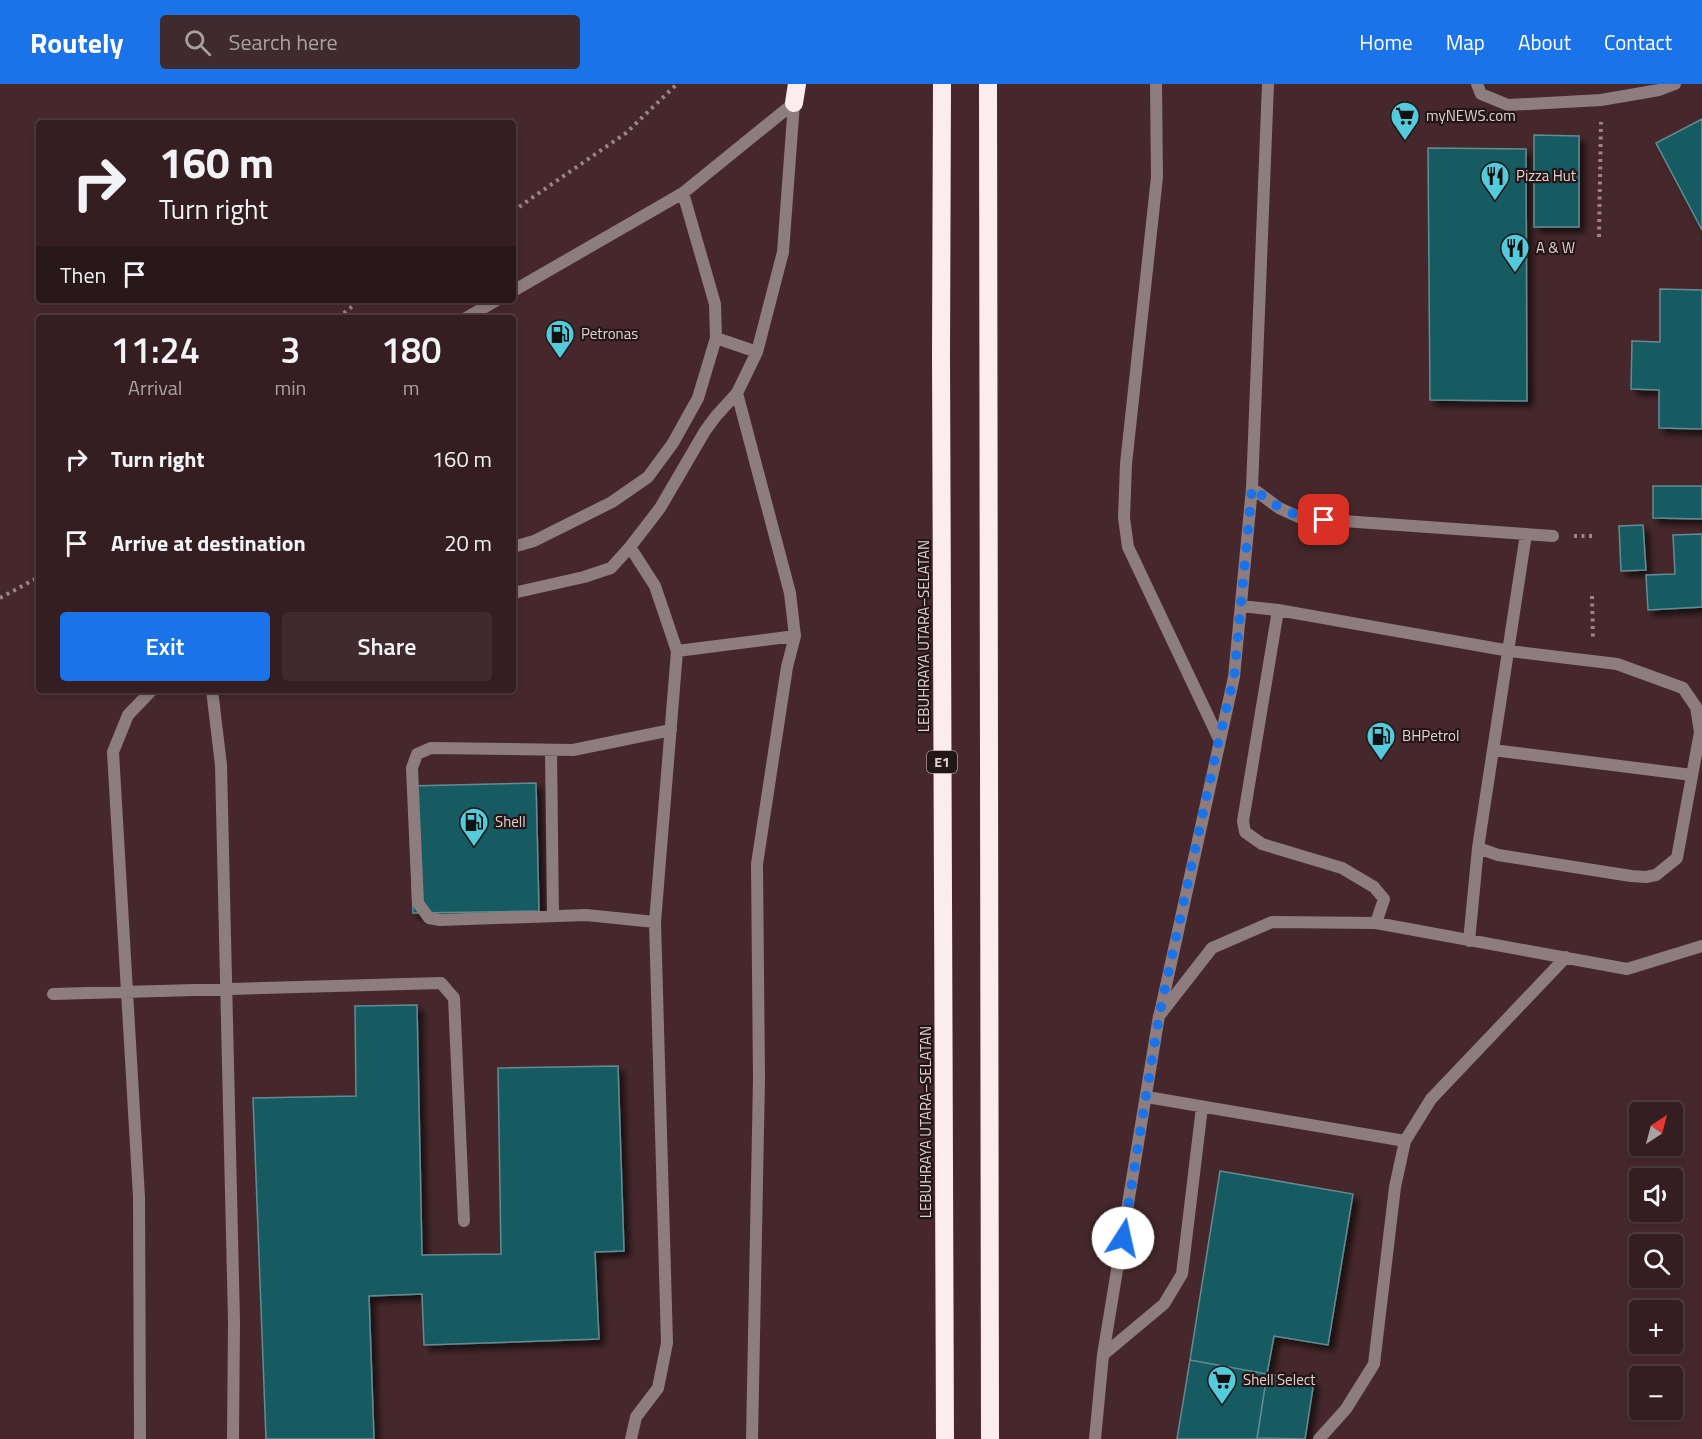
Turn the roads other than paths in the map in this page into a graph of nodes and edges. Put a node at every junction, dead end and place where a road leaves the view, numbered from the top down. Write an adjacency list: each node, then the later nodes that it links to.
1 (797, 84): 8 (highway)
2 (942, 84): 54 (highway, LEBUHRAYA UTARA–SELATAN / E1)
3 (988, 84): 55 (highway)
4 (1156, 84): 30 (lane)
5 (1268, 84): 16 (lane)
6 (1477, 84): 7 (lane)
7 (1675, 84)
8 (795, 103): 9 (lane); 14 (lane)
9 (683, 193): 10 (lane); 13 (lane)
10 (516, 289)
11 (492, 303): 12 (lane)
12 (471, 315)
13 (716, 338): 14 (lane); 19 (lane)
14 (757, 352): 15 (lane)
15 (737, 393): 20 (lane); 24 (lane)
16 (1252, 488): 17 (lane); 22 (lane)
17 (1526, 534): 18 (lane); 26 (lane)
18 (1553, 536)
19 (516, 546)
20 (630, 547): 21 (lane); 25 (lane)
21 (516, 592)
22 (1241, 606): 23 (lane); 30 (lane)
23 (1278, 610): 26 (lane); 37 (lane)
24 (795, 636): 25 (lane); 53 (lane)
25 (677, 651): 29 (lane)
26 (1510, 651): 32 (lane); 33 (lane)
27 (149, 693): 42 (lane)
28 (212, 693): 41 (lane)
29 (670, 730): 31 (lane); 36 (lane)
30 (1219, 739): 44 (lane)
31 (551, 750): 35 (lane); 35 (lane)
32 (1493, 750): 33 (lane); 34 (lane)
33 (1692, 775): 34 (lane)
34 (1478, 848): 38 (lane)
35 (553, 916): 36 (lane)
36 (655, 922): 52 (lane)
37 (1376, 923): 38 (lane); 44 (lane)
38 (1469, 941): 40 (lane)
39 (1702, 946): 40 (lane)
40 (1566, 957): 47 (lane)
41 (226, 989): 42 (lane); 48 (lane); 51 (lane)
42 (127, 991): 43 (lane); 50 (lane)
43 (53, 994)
44 (1159, 1016): 45 (lane)
45 (1147, 1097): 46 (lane); 49 (lane)
46 (1202, 1107): 47 (lane); 49 (lane)
47 (1405, 1141): 57 (lane)
48 (464, 1221)
49 (1103, 1355): 56 (lane)
50 (140, 1439)
51 (233, 1439)
52 (631, 1439)
53 (752, 1439)
54 (945, 1439)
55 (990, 1439)
56 (1095, 1439)
57 (1319, 1439)

